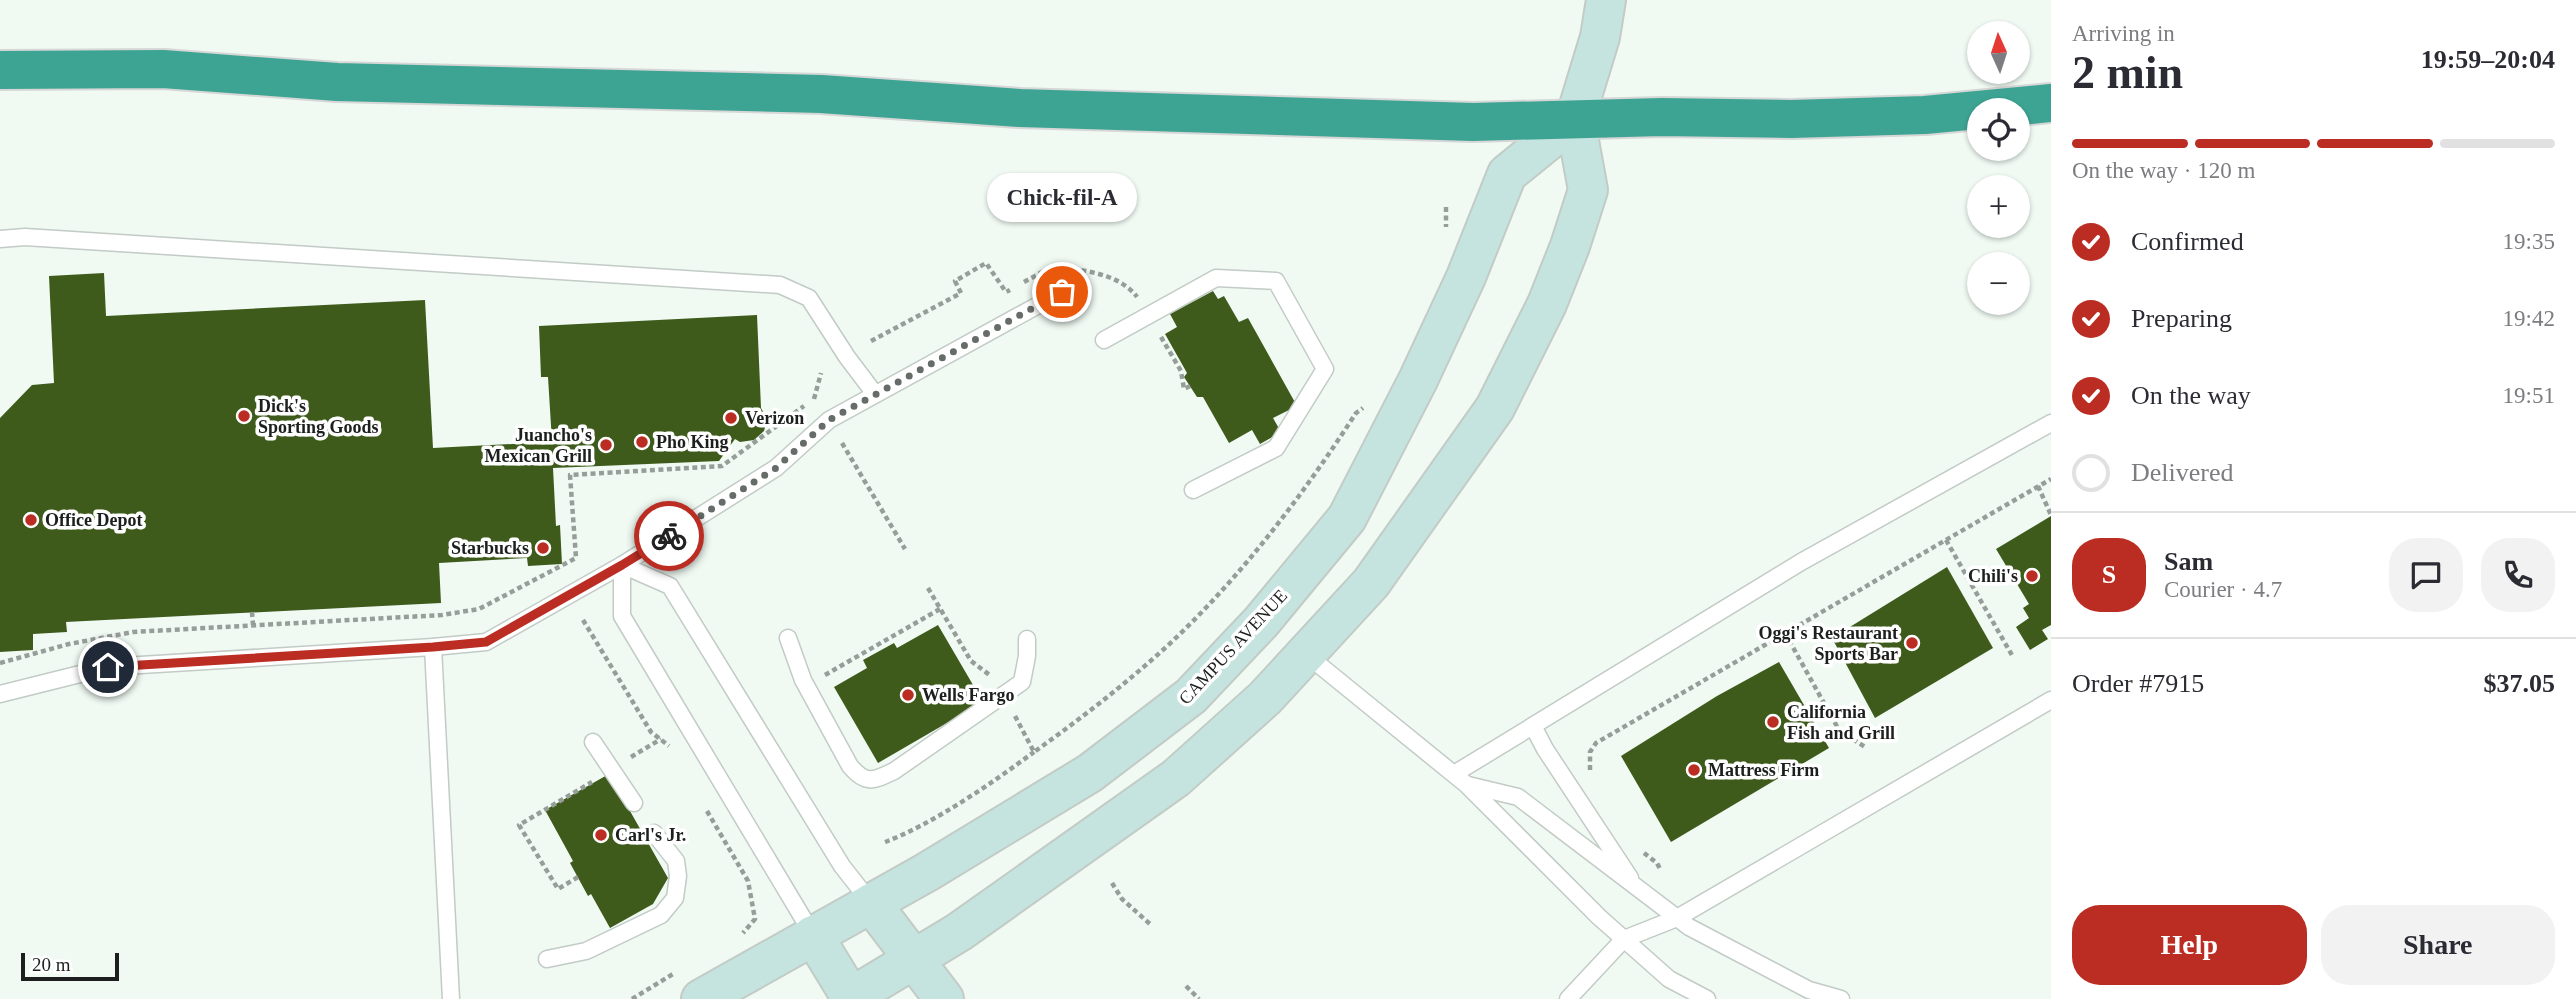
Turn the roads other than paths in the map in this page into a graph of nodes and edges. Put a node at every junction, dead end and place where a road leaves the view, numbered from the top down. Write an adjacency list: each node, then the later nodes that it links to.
1 (1606, 0): 4 (main road)
2 (0, 70): 4 (highway)
3 (2051, 103): 4 (highway)
4 (1576, 119): 15 (main road); 25 (main road, CAMPUS AVENUE)
5 (0, 239): 8 (lane)
6 (1062, 292): 8 (lane)
7 (1104, 340): 10 (lane)
8 (875, 394): 11 (lane)
9 (2051, 423): 18 (lane)
10 (1193, 490)
11 (622, 565): 14 (lane); 25 (lane); 27 (lane)
12 (788, 638): 13 (lane)
13 (1027, 639)
14 (433, 647): 16 (lane); 33 (lane)
15 (1307, 654): 20 (lane); 30 (main road)
16 (0, 694)
17 (2051, 700): 26 (lane)
18 (1532, 726): 20 (lane); 24 (lane)
19 (593, 742): 22 (lane)
20 (1454, 774): 21 (lane)
21 (1467, 785): 24 (lane); 28 (lane)
22 (634, 803)
23 (654, 833): 29 (lane)
24 (1637, 888): 26 (lane)
25 (871, 903): 27 (main road, CAMPUS AVENUE); 30 (main road)
26 (1677, 918): 28 (lane); 31 (lane)
27 (813, 935): 32 (main road); 34 (main road, CAMPUS AVENUE)
28 (1624, 939): 36 (lane); 37 (lane)
29 (547, 959)
30 (914, 959): 32 (main road); 35 (main road)
31 (1808, 995): 38 (lane)
32 (851, 998)
33 (451, 999)
34 (701, 999)
35 (944, 999)
36 (1568, 999)
37 (1707, 999)
38 (1841, 999)

